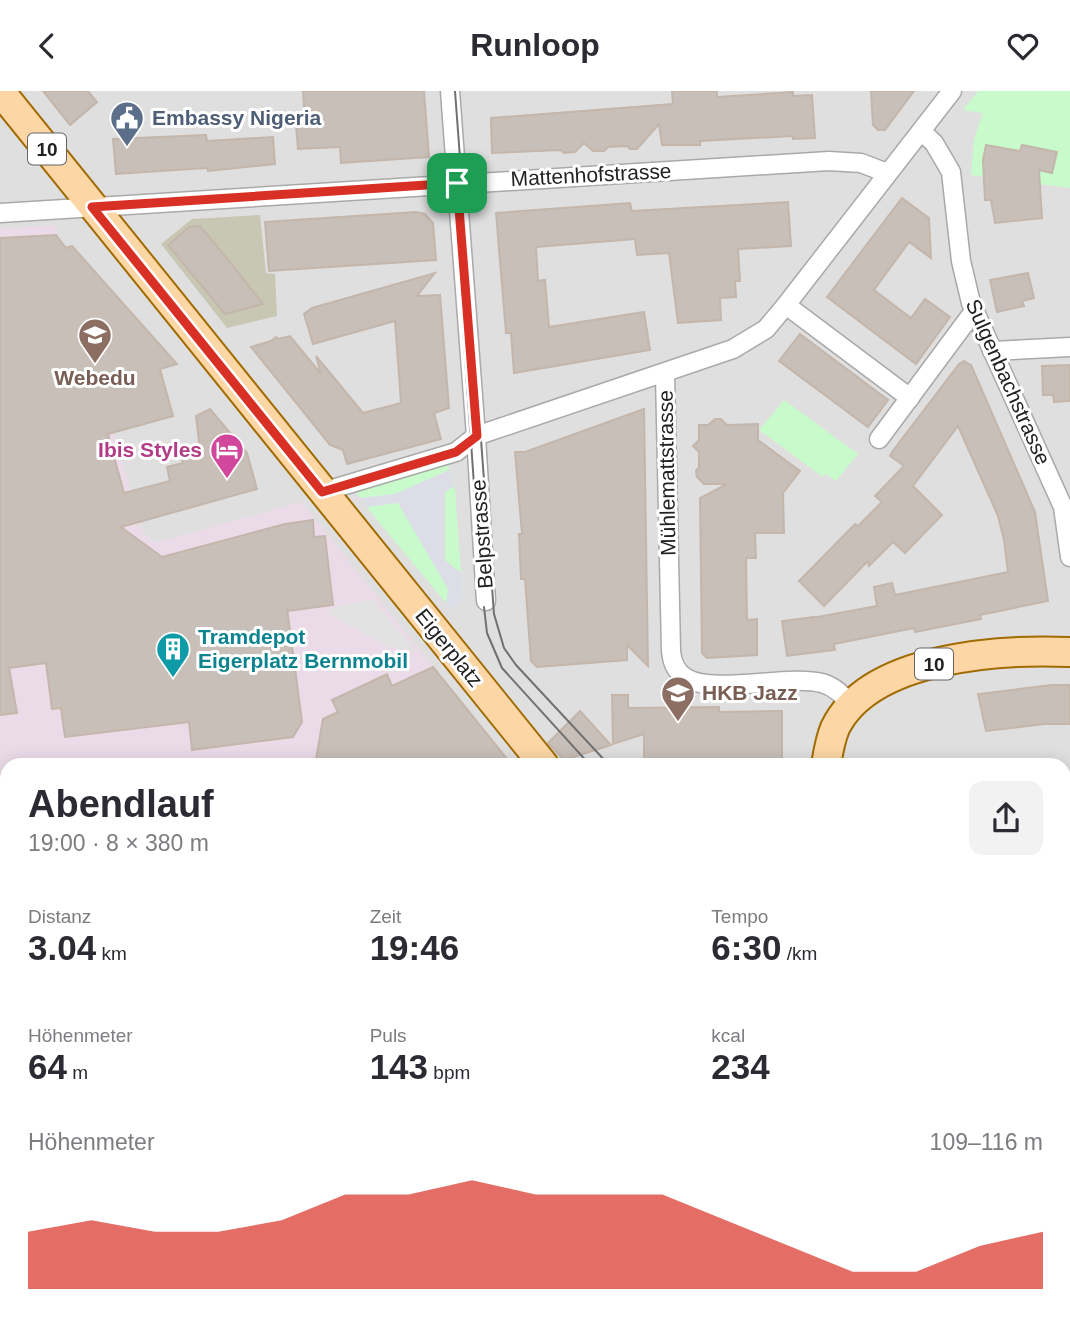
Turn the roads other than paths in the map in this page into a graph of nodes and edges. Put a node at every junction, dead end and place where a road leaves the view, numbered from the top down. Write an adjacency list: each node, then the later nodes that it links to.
1 (450, 91): 6 (street, Belpstrasse)
2 (952, 91): 4 (street, Mühlemattstrasse)
3 (0, 92): 7 (main road, 10)
4 (921, 131): 5 (street, Mühlemattstrasse); 10 (street, Sulgenbachstrasse)
5 (887, 173): 6 (street, Mattenhofstrasse); 9 (street, Mühlemattstrasse)
6 (457, 183): 7 (street, Mattenhofstrasse); 15 (street, Belpstrasse)
7 (92, 207): 8 (street, Mattenhofstrasse); 17 (main road, 10)
8 (0, 213)
9 (786, 305): 13 (street, Mühlemattstrasse); 14 (street)
10 (974, 311): 12 (street, Sulgenbachstrasse); 14 (street)
11 (1070, 347): 12 (street)
12 (992, 351): 18 (street, Sulgenbachstrasse)
13 (665, 374): 15 (street); 24 (street, Mühlemattstrasse)
14 (910, 398): 16 (street)
15 (477, 436): 17 (street); 19 (street, Belpstrasse)
16 (879, 439)
17 (322, 492): 25 (main road, Eigerplatz / 10)
18 (1070, 557)
19 (486, 601)
20 (1070, 639): 21 (main road)
21 (1027, 650): 22 (main road, 10); 23 (main road); 24 (main road, 10)
22 (1070, 652)
23 (1070, 664)
24 (852, 706): 26 (main road, 10)
25 (538, 758)
26 (828, 758)

